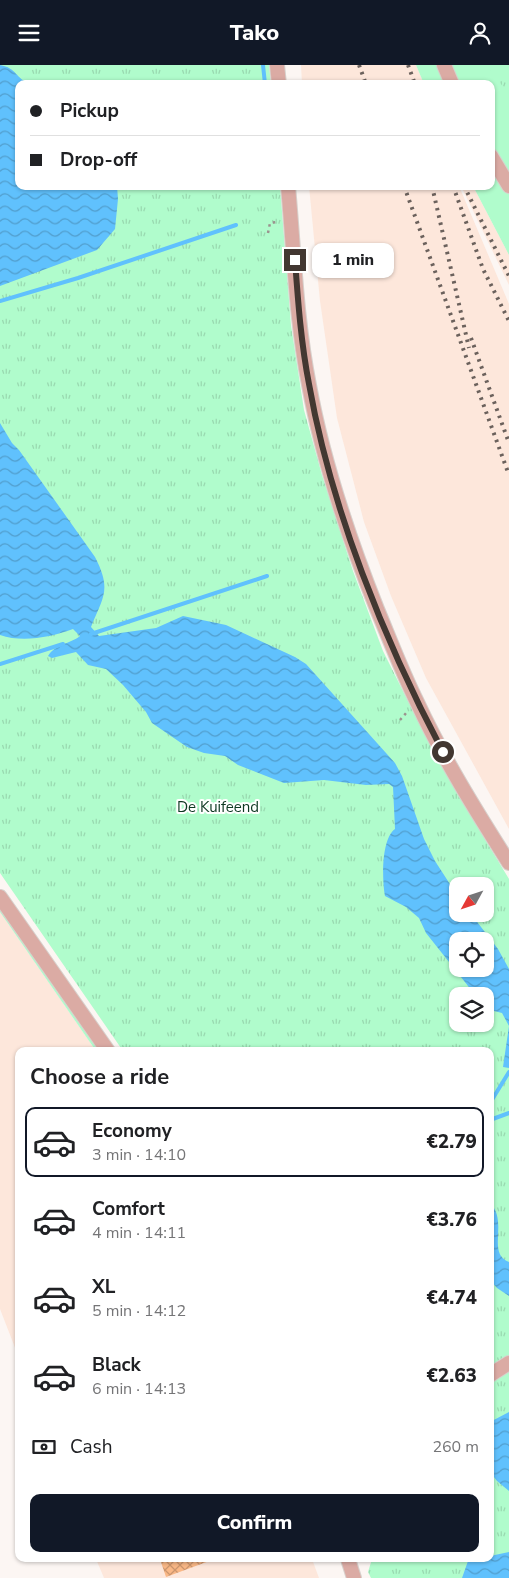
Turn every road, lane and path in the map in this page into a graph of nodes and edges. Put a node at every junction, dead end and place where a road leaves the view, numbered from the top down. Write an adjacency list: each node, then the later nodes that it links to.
1 (277, 65): 3 (street)
2 (444, 65): 4 (street)
3 (279, 80)
4 (450, 80)
5 (495, 162): 6 (street)
6 (509, 185)
7 (288, 190): 8 (street)
8 (509, 863)
9 (0, 897): 10 (street)
10 (105, 1047)
11 (509, 1363): 12 (street)
12 (494, 1372)
13 (349, 1562): 14 (street)
14 (354, 1578)

